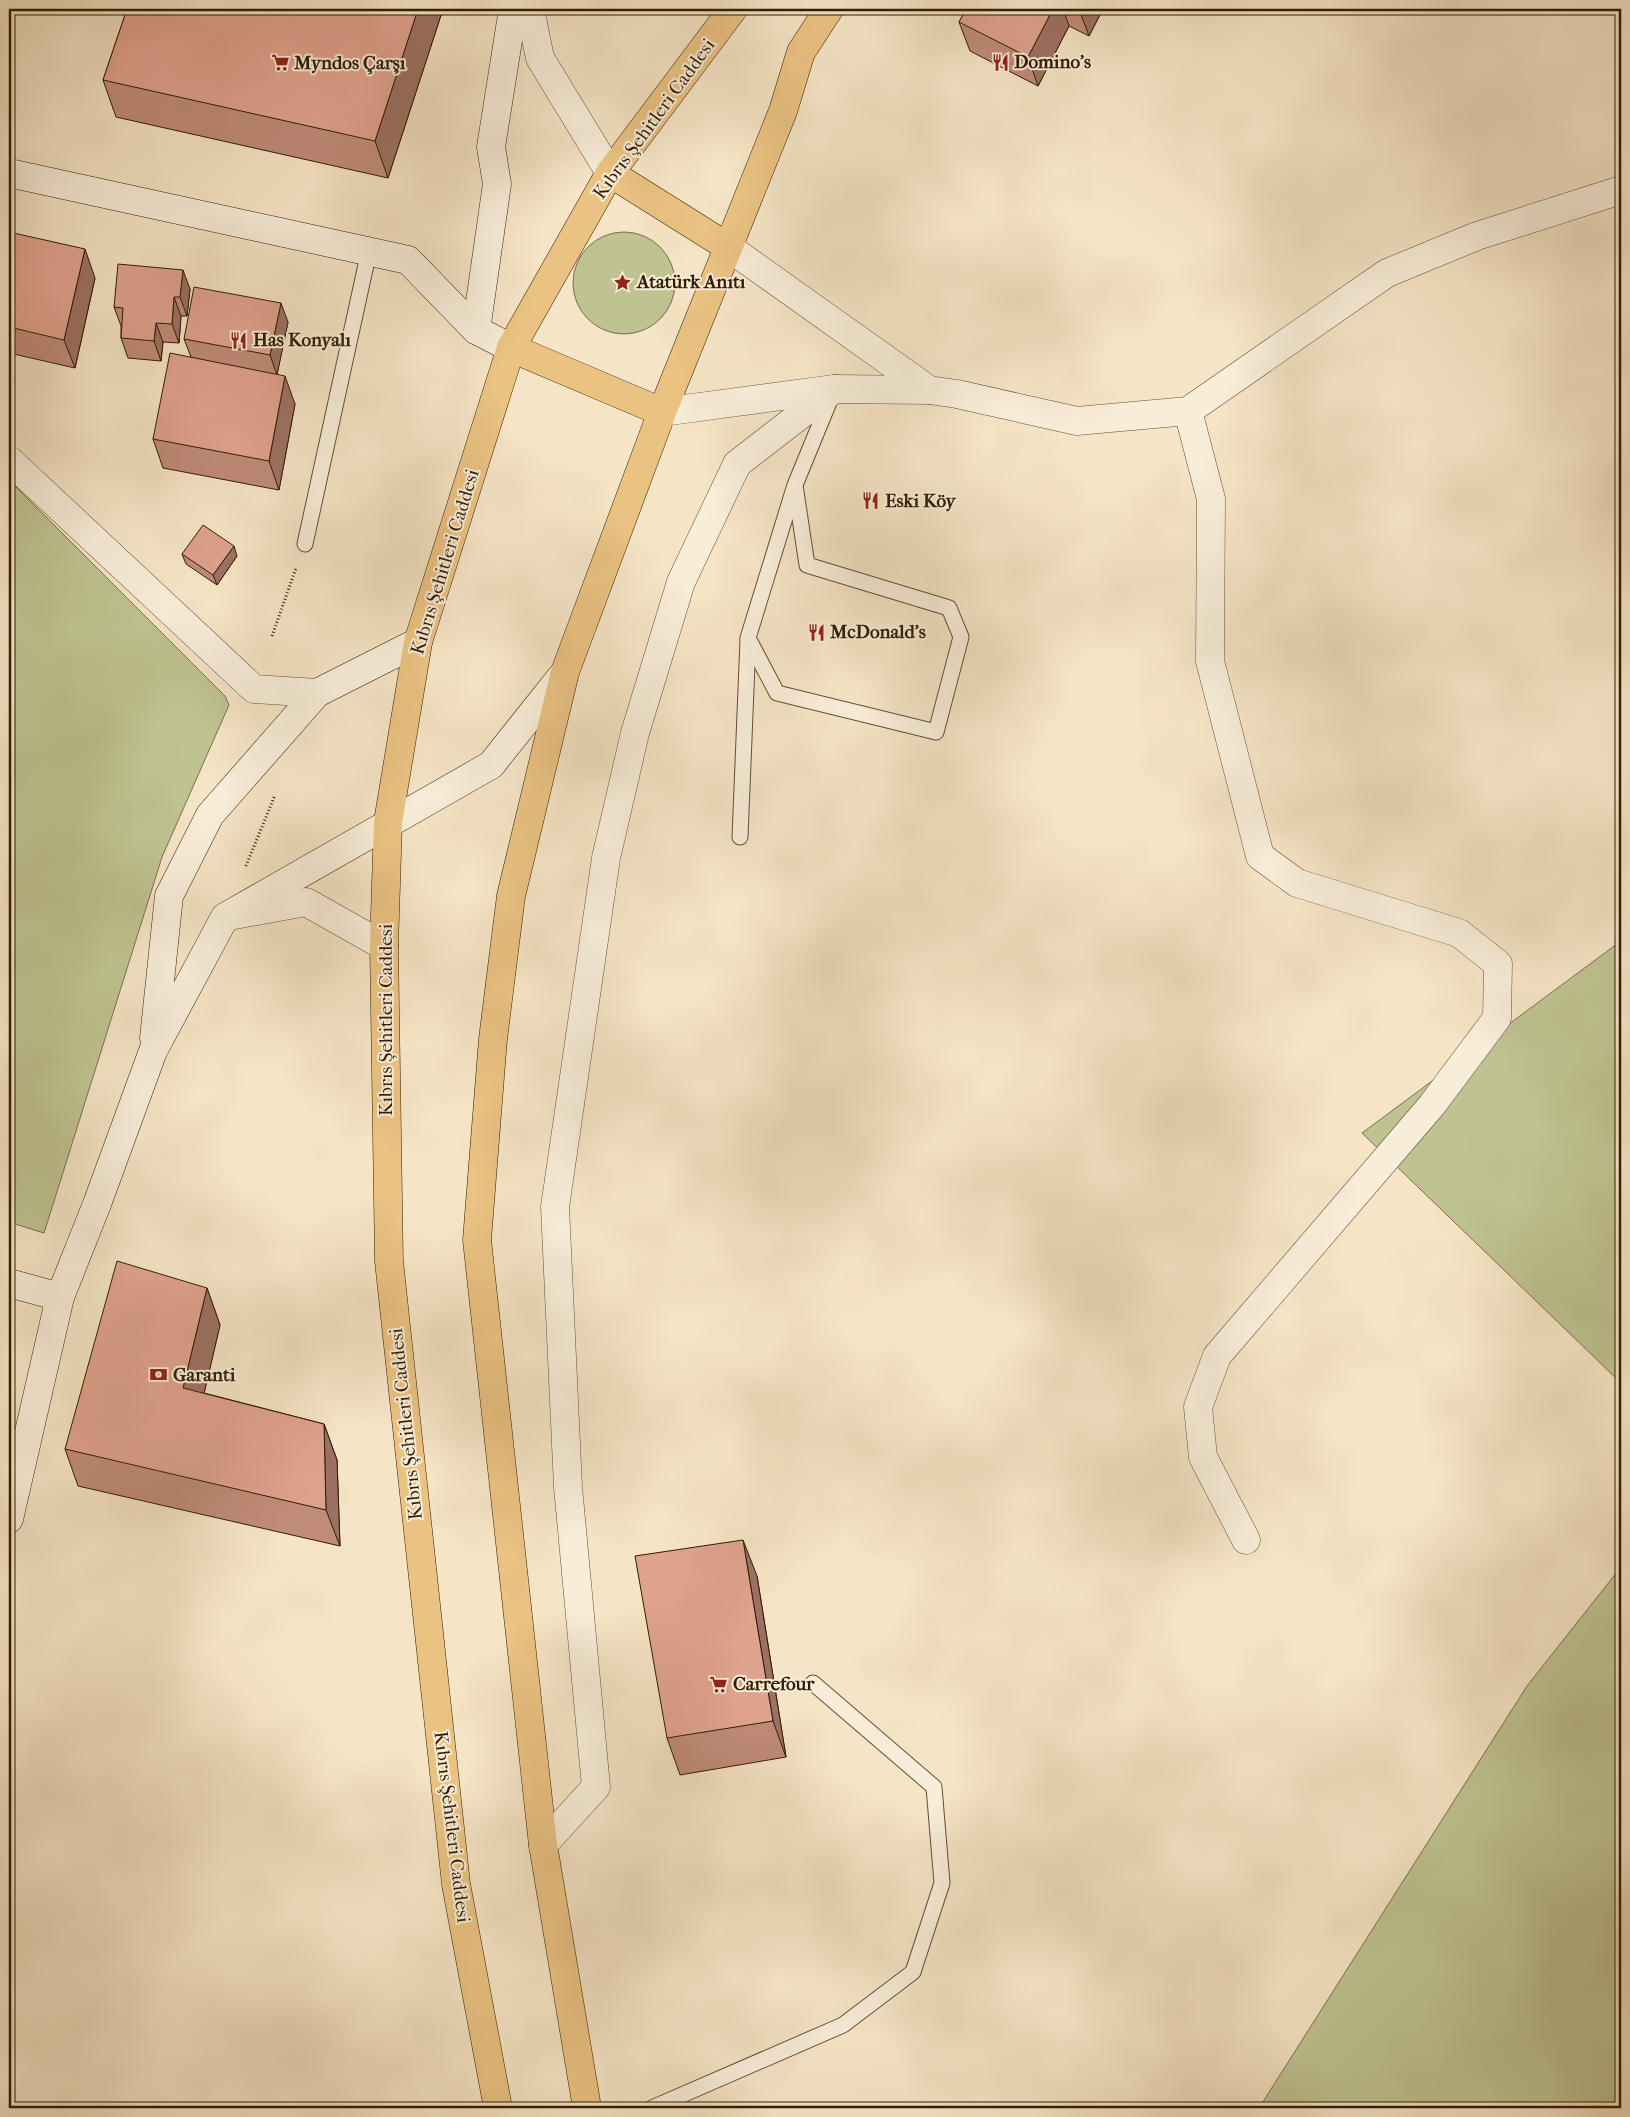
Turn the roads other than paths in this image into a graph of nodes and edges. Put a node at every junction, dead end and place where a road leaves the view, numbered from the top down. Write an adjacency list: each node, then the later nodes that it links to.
1 (513, 9): 10 (street)
2 (530, 9): 6 (street)
3 (733, 9): 6 (highway, Kıbrıs Şehitleri Caddesi)
4 (829, 9): 8 (highway)
5 (9, 173): 9 (street)
6 (610, 173): 8 (highway); 11 (highway, Kıbrıs Şehitleri Caddesi)
7 (1621, 190): 14 (street)
8 (728, 248): 13 (street); 15 (highway)
9 (368, 251): 10 (street); 18 (lane)
10 (476, 330): 11 (street)
11 (511, 348): 15 (highway); 20 (highway, Kıbrıs Şehitleri Caddesi)
12 (834, 389): 13 (street); 15 (street); 17 (lane); 33 (street)
13 (929, 390): 14 (street)
14 (1188, 411): 31 (street)
15 (662, 412): 21 (highway)
16 (9, 460): 22 (street)
17 (795, 485): 19 (lane); 19 (lane)
18 (305, 544)
19 (748, 638): 24 (lane)
20 (418, 642): 22 (street); 23 (highway, Kıbrıs Şehitleri Caddesi)
21 (565, 672): 23 (street); 33 (highway)
22 (316, 693): 27 (street)
23 (388, 822): 25 (street); 26 (highway, Kıbrıs Şehitleri Caddesi)
24 (740, 837)
25 (225, 917): 26 (street); 27 (street)
26 (384, 946): 34 (highway, Kıbrıs Şehitleri Caddesi)
27 (153, 1051): 29 (street)
28 (9, 1283): 29 (street)
29 (60, 1297): 30 (street)
30 (9, 1519)
31 (1246, 1540)
32 (813, 1683): 36 (lane)
33 (543, 1845): 35 (highway)
34 (498, 2108)
35 (587, 2108)
36 (652, 2108)

